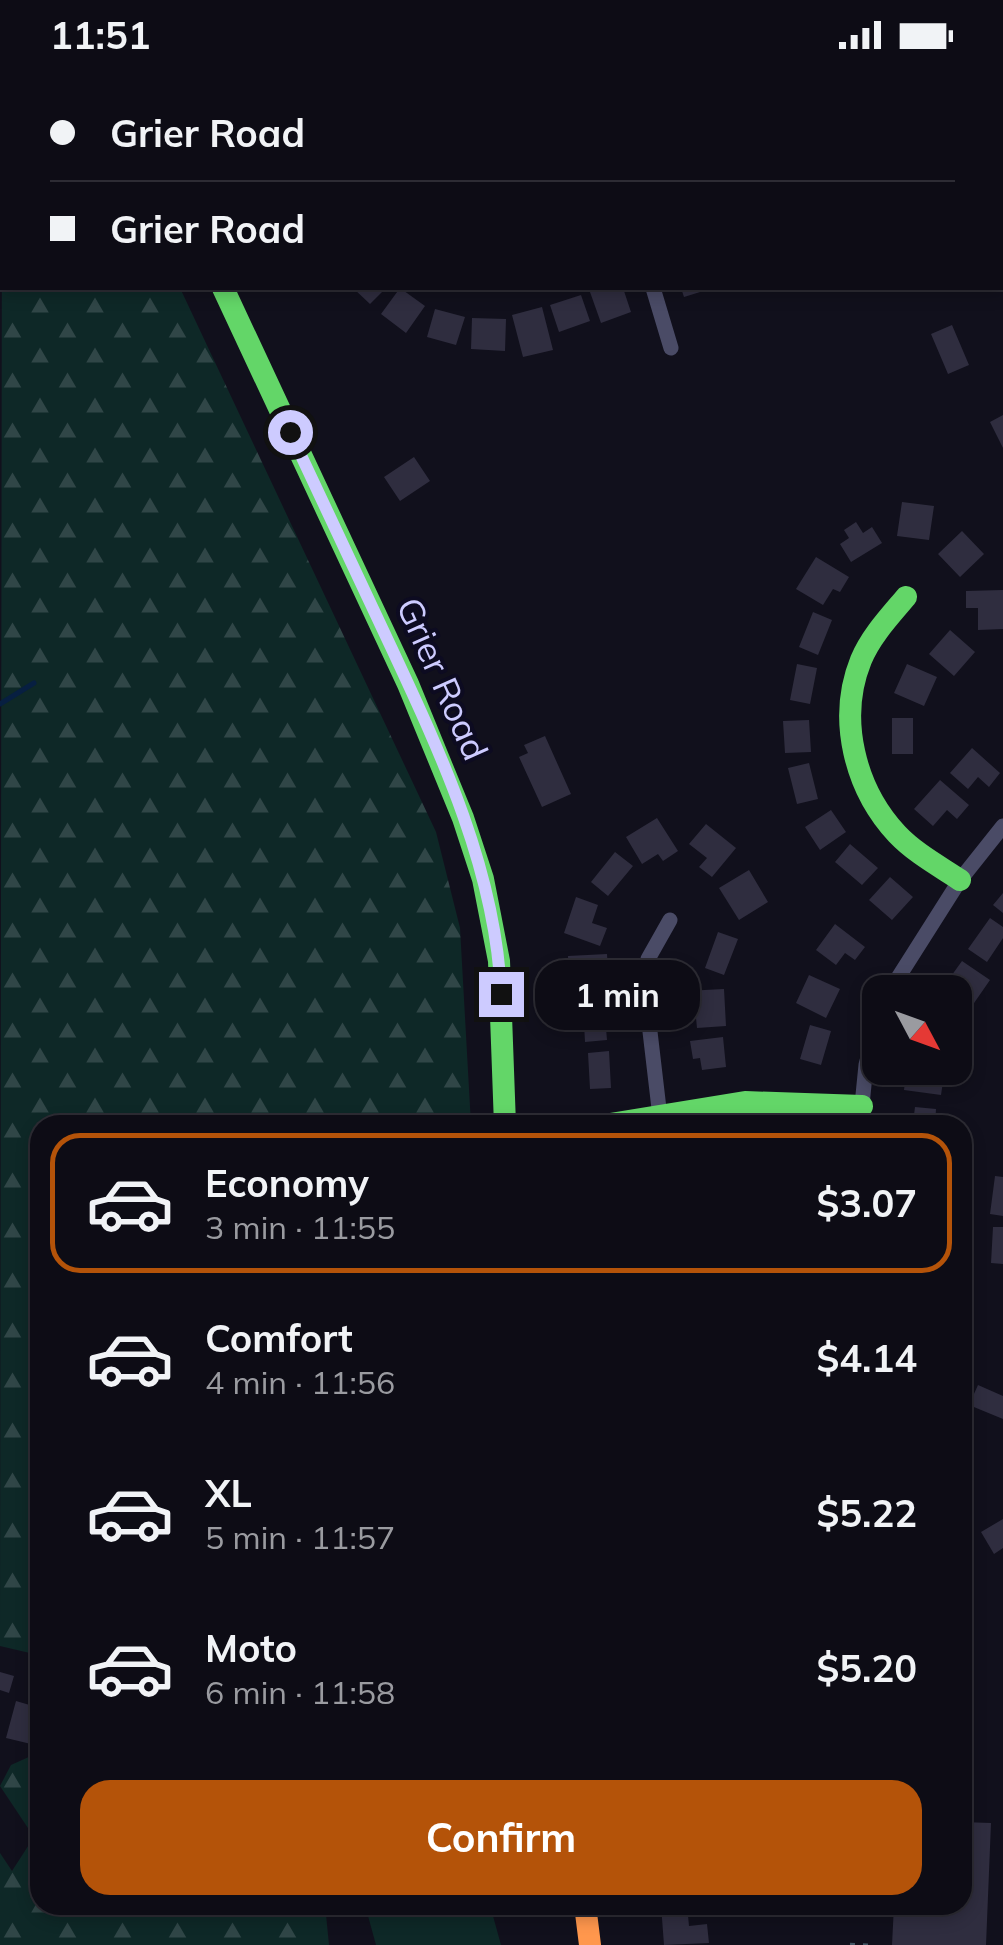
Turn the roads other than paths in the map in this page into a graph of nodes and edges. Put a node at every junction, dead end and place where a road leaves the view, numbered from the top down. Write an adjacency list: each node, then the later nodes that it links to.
1 (224, 290): 10 (street, Grier Road)
2 (654, 290): 3 (street)
3 (672, 348)
4 (906, 597): 6 (street)
5 (1003, 826): 6 (street)
6 (960, 880): 8 (street)
7 (670, 920): 11 (street)
8 (900, 975)
9 (864, 1085): 14 (street)
10 (506, 1115)
11 (660, 1115)
12 (671, 1115): 13 (street)
13 (853, 1115)
14 (861, 1115)
15 (586, 1915): 16 (street)
16 (590, 1945)

